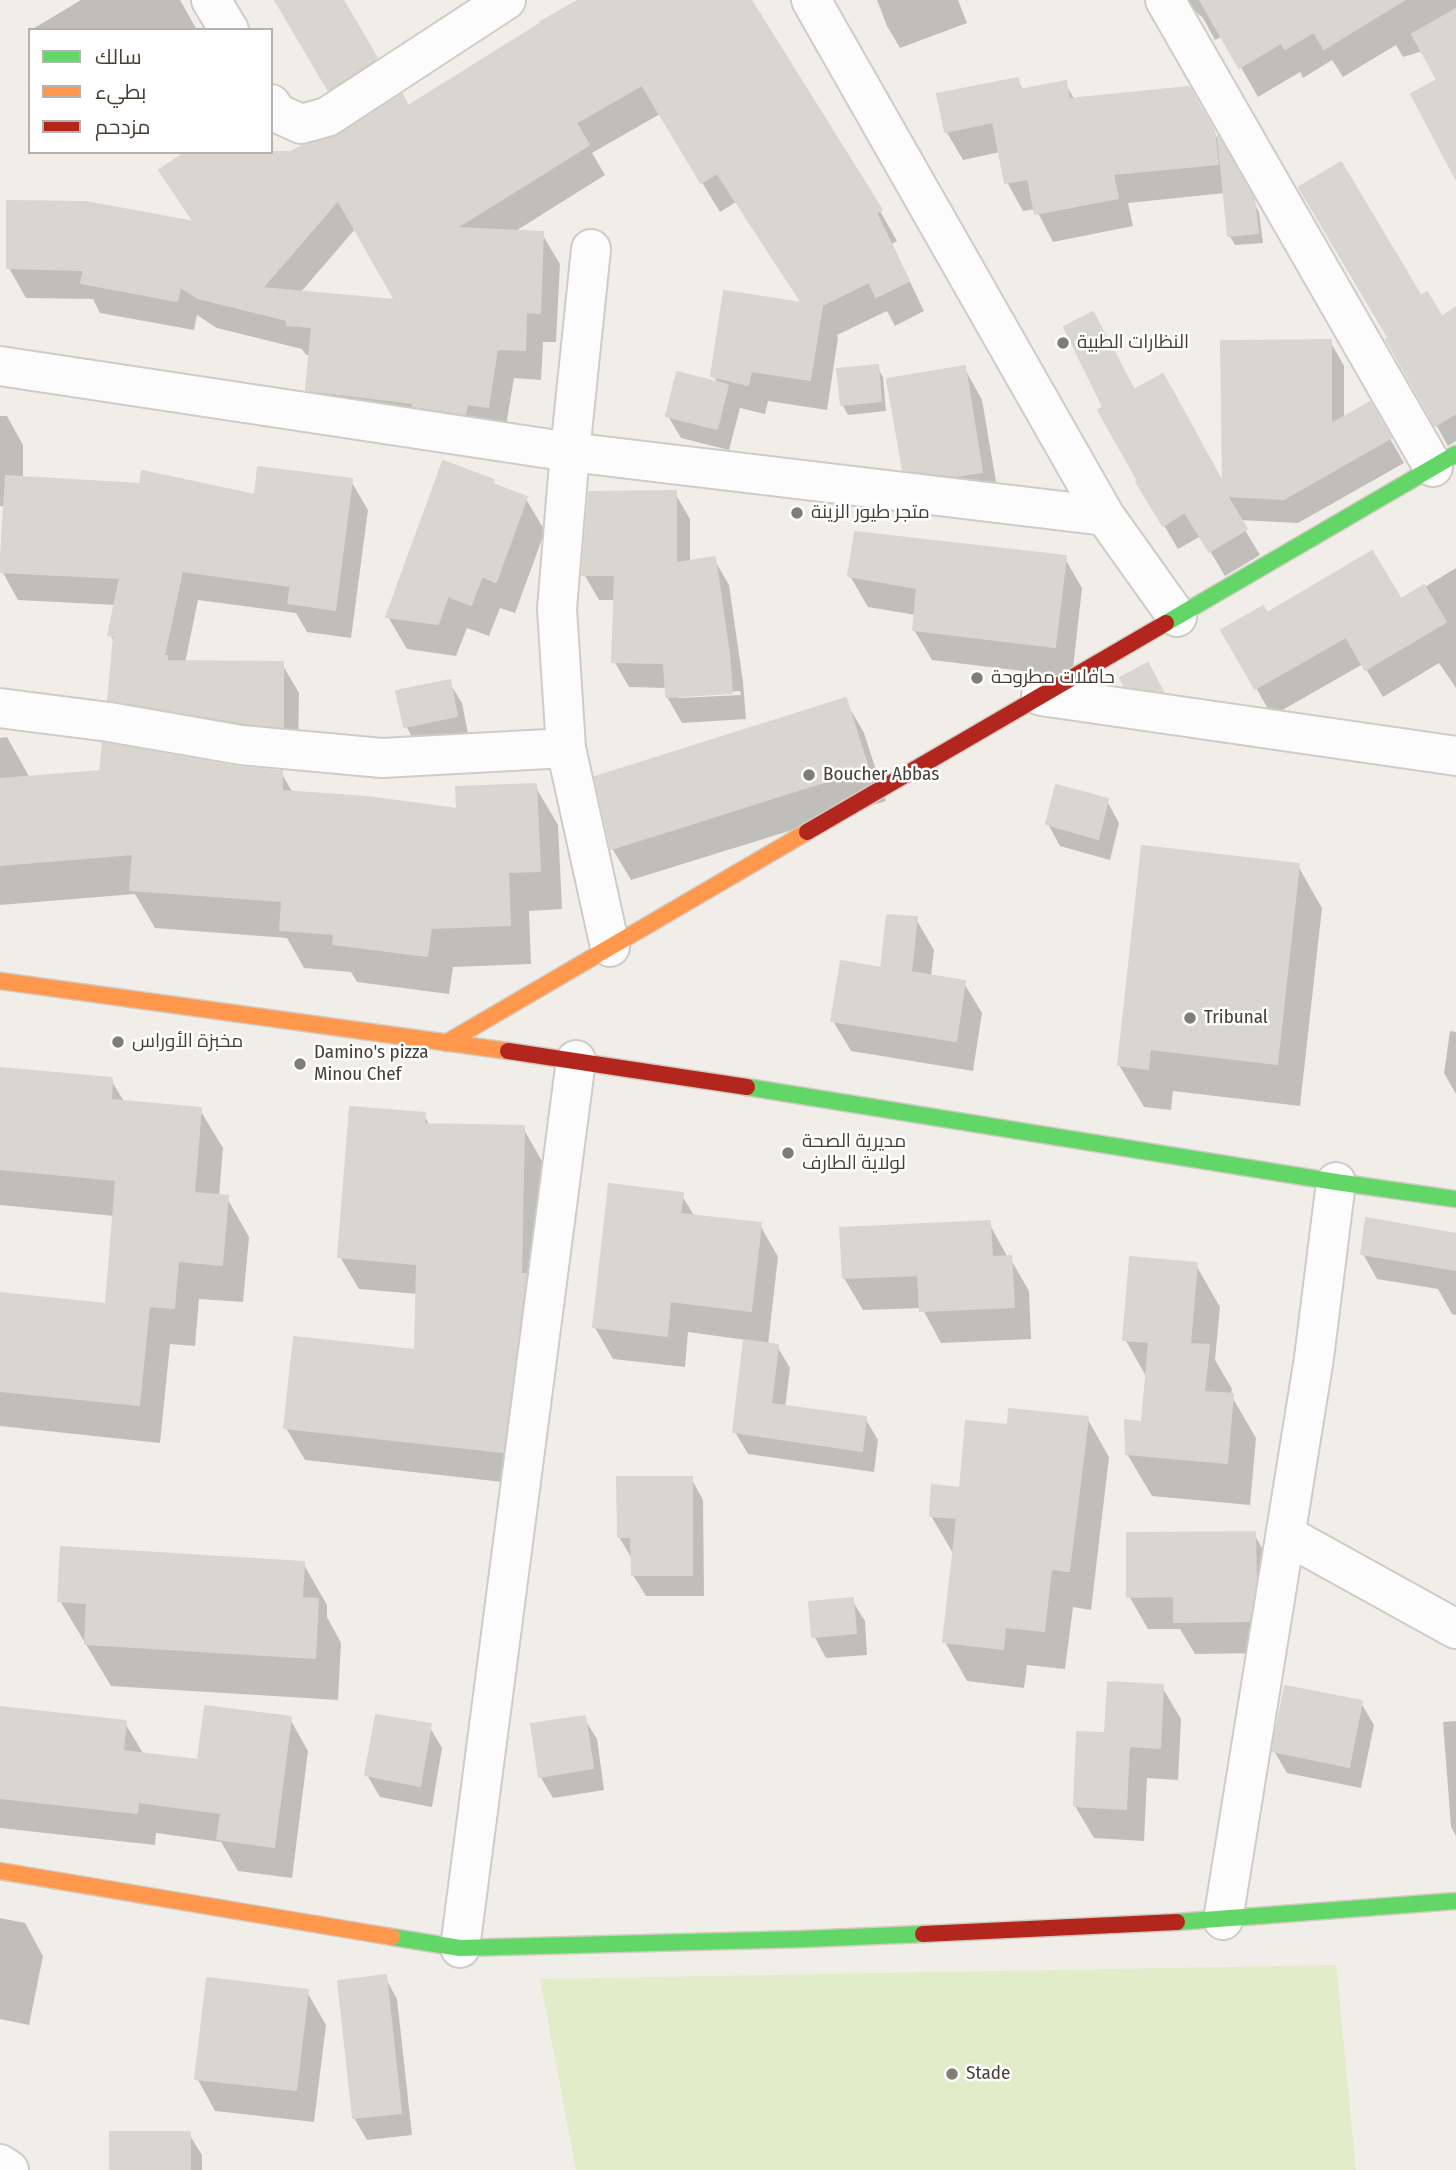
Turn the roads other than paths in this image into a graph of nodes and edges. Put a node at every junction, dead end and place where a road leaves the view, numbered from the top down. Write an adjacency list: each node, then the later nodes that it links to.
1 (211, 0): 5 (street)
2 (506, 0): 6 (street)
3 (811, 0): 11 (street)
4 (1165, 0): 10 (street)
5 (228, 28)
6 (273, 108)
7 (591, 249): 9 (street)
8 (0, 366): 9 (street)
9 (570, 452): 11 (street); 15 (street)
10 (1445, 460): 12 (street)
11 (1105, 516): 12 (street)
12 (1177, 617): 13 (street)
13 (1041, 696): 16 (street); 17 (street)
14 (0, 708): 15 (street)
15 (566, 748): 17 (street)
16 (1456, 755)
17 (610, 947): 19 (street)
18 (0, 981): 19 (street)
19 (446, 1043): 20 (street)
20 (576, 1060): 21 (street); 28 (street)
21 (1336, 1182): 22 (street); 23 (street)
22 (1456, 1199)
23 (1286, 1535): 24 (street); 27 (street)
24 (1456, 1629)
25 (0, 1871): 28 (street)
26 (1456, 1901): 27 (street)
27 (1223, 1920): 28 (street)
28 (460, 1948)
29 (0, 2164): 30 (street)
30 (9, 2170)

